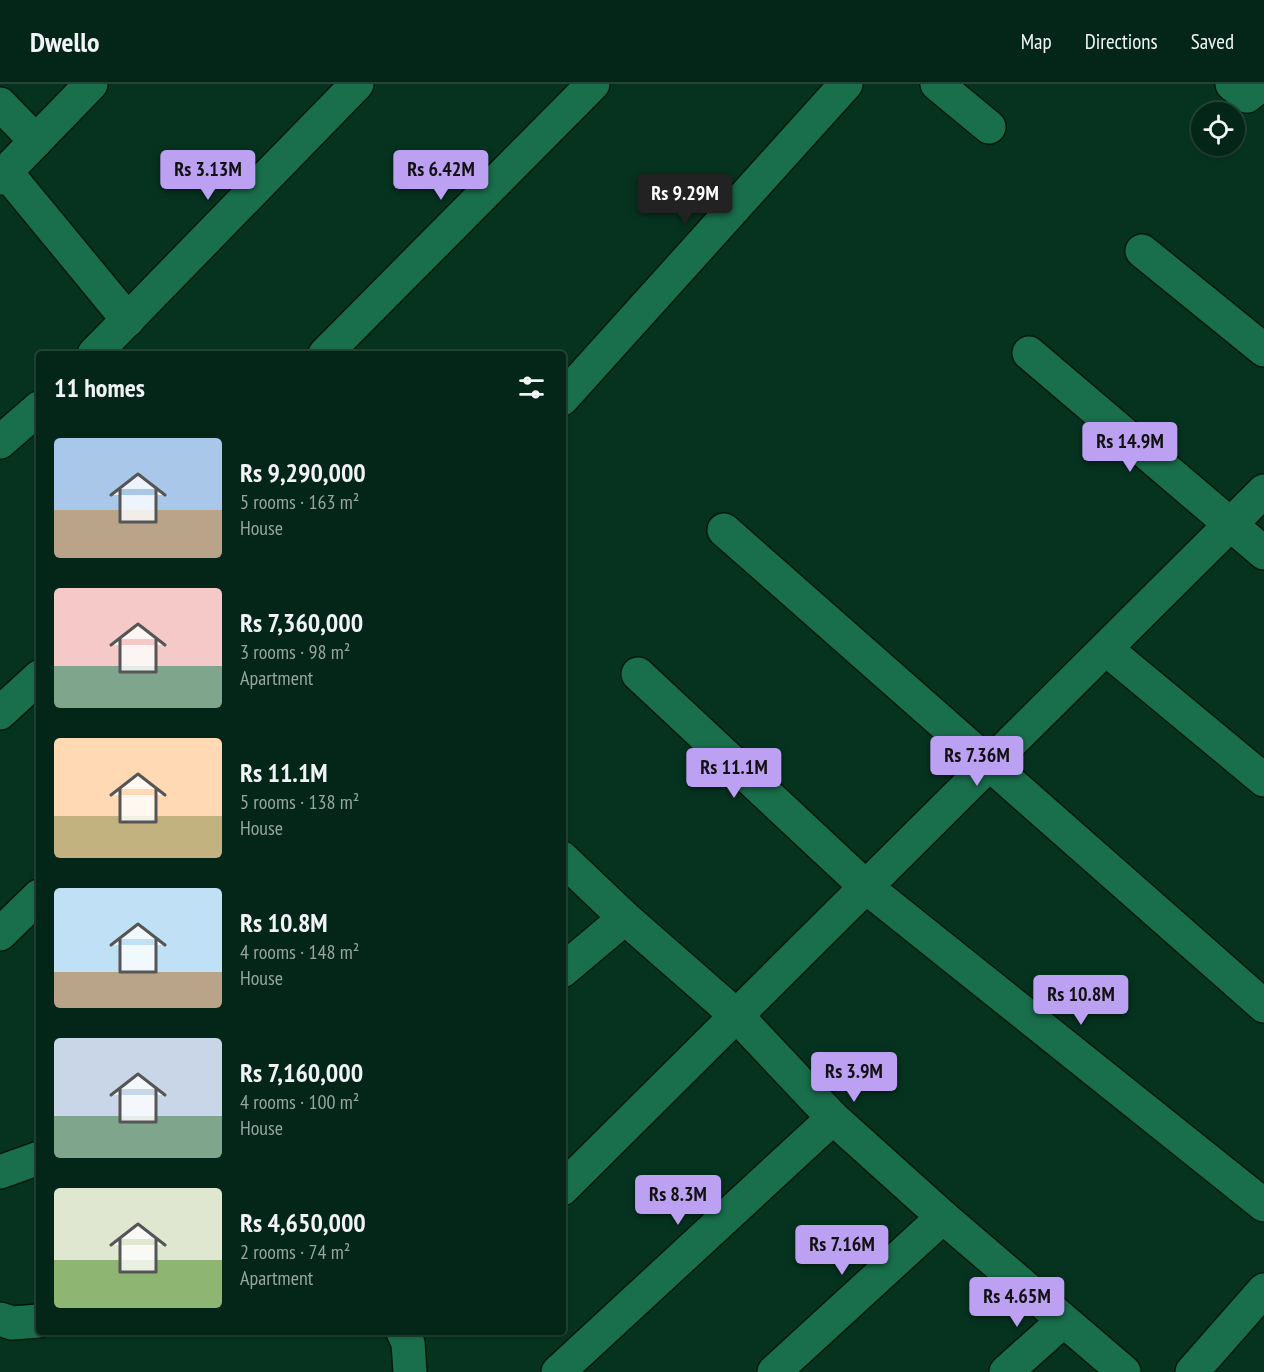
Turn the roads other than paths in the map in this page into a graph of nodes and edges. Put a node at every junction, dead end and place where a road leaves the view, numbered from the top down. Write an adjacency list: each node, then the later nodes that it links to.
1 (91, 84): 8 (street)
2 (357, 84): 11 (street)
3 (593, 84): 14 (street)
4 (846, 84): 16 (street)
5 (937, 84): 7 (street)
6 (0, 104): 8 (street)
7 (989, 127)
8 (36, 141): 9 (street)
9 (3, 175): 11 (street)
10 (1142, 251): 12 (street)
11 (128, 320): 13 (street)
12 (1264, 350)
13 (97, 351)
14 (328, 351)
15 (1029, 353): 20 (street)
16 (566, 395)
17 (36, 411): 18 (street)
18 (0, 442)
19 (1264, 491): 20 (street)
20 (1230, 525): 22 (street); 23 (street)
21 (724, 530): 27 (street)
22 (1264, 553)
23 (1106, 649): 27 (street); 28 (street)
24 (638, 674): 30 (street)
25 (36, 680): 26 (street)
26 (0, 713)
27 (989, 764): 30 (street); 35 (street)
28 (1264, 780)
29 (566, 862): 32 (street)
30 (866, 887): 36 (street); 41 (street)
31 (36, 899): 33 (street)
32 (625, 918): 34 (street); 36 (street)
33 (0, 934)
34 (566, 969)
35 (1264, 1006)
36 (737, 1016): 37 (street); 40 (street)
37 (833, 1118): 42 (street); 47 (street)
38 (36, 1159): 39 (street)
39 (0, 1172)
40 (566, 1185)
41 (1264, 1205)
42 (943, 1217): 46 (street); 48 (street)
43 (1260, 1301): 51 (street)
44 (0, 1319): 45 (street)
45 (36, 1321)
46 (1063, 1321): 49 (street); 50 (street)
47 (558, 1372)
48 (774, 1372)
49 (1006, 1372)
50 (1124, 1372)
51 (1192, 1372)

